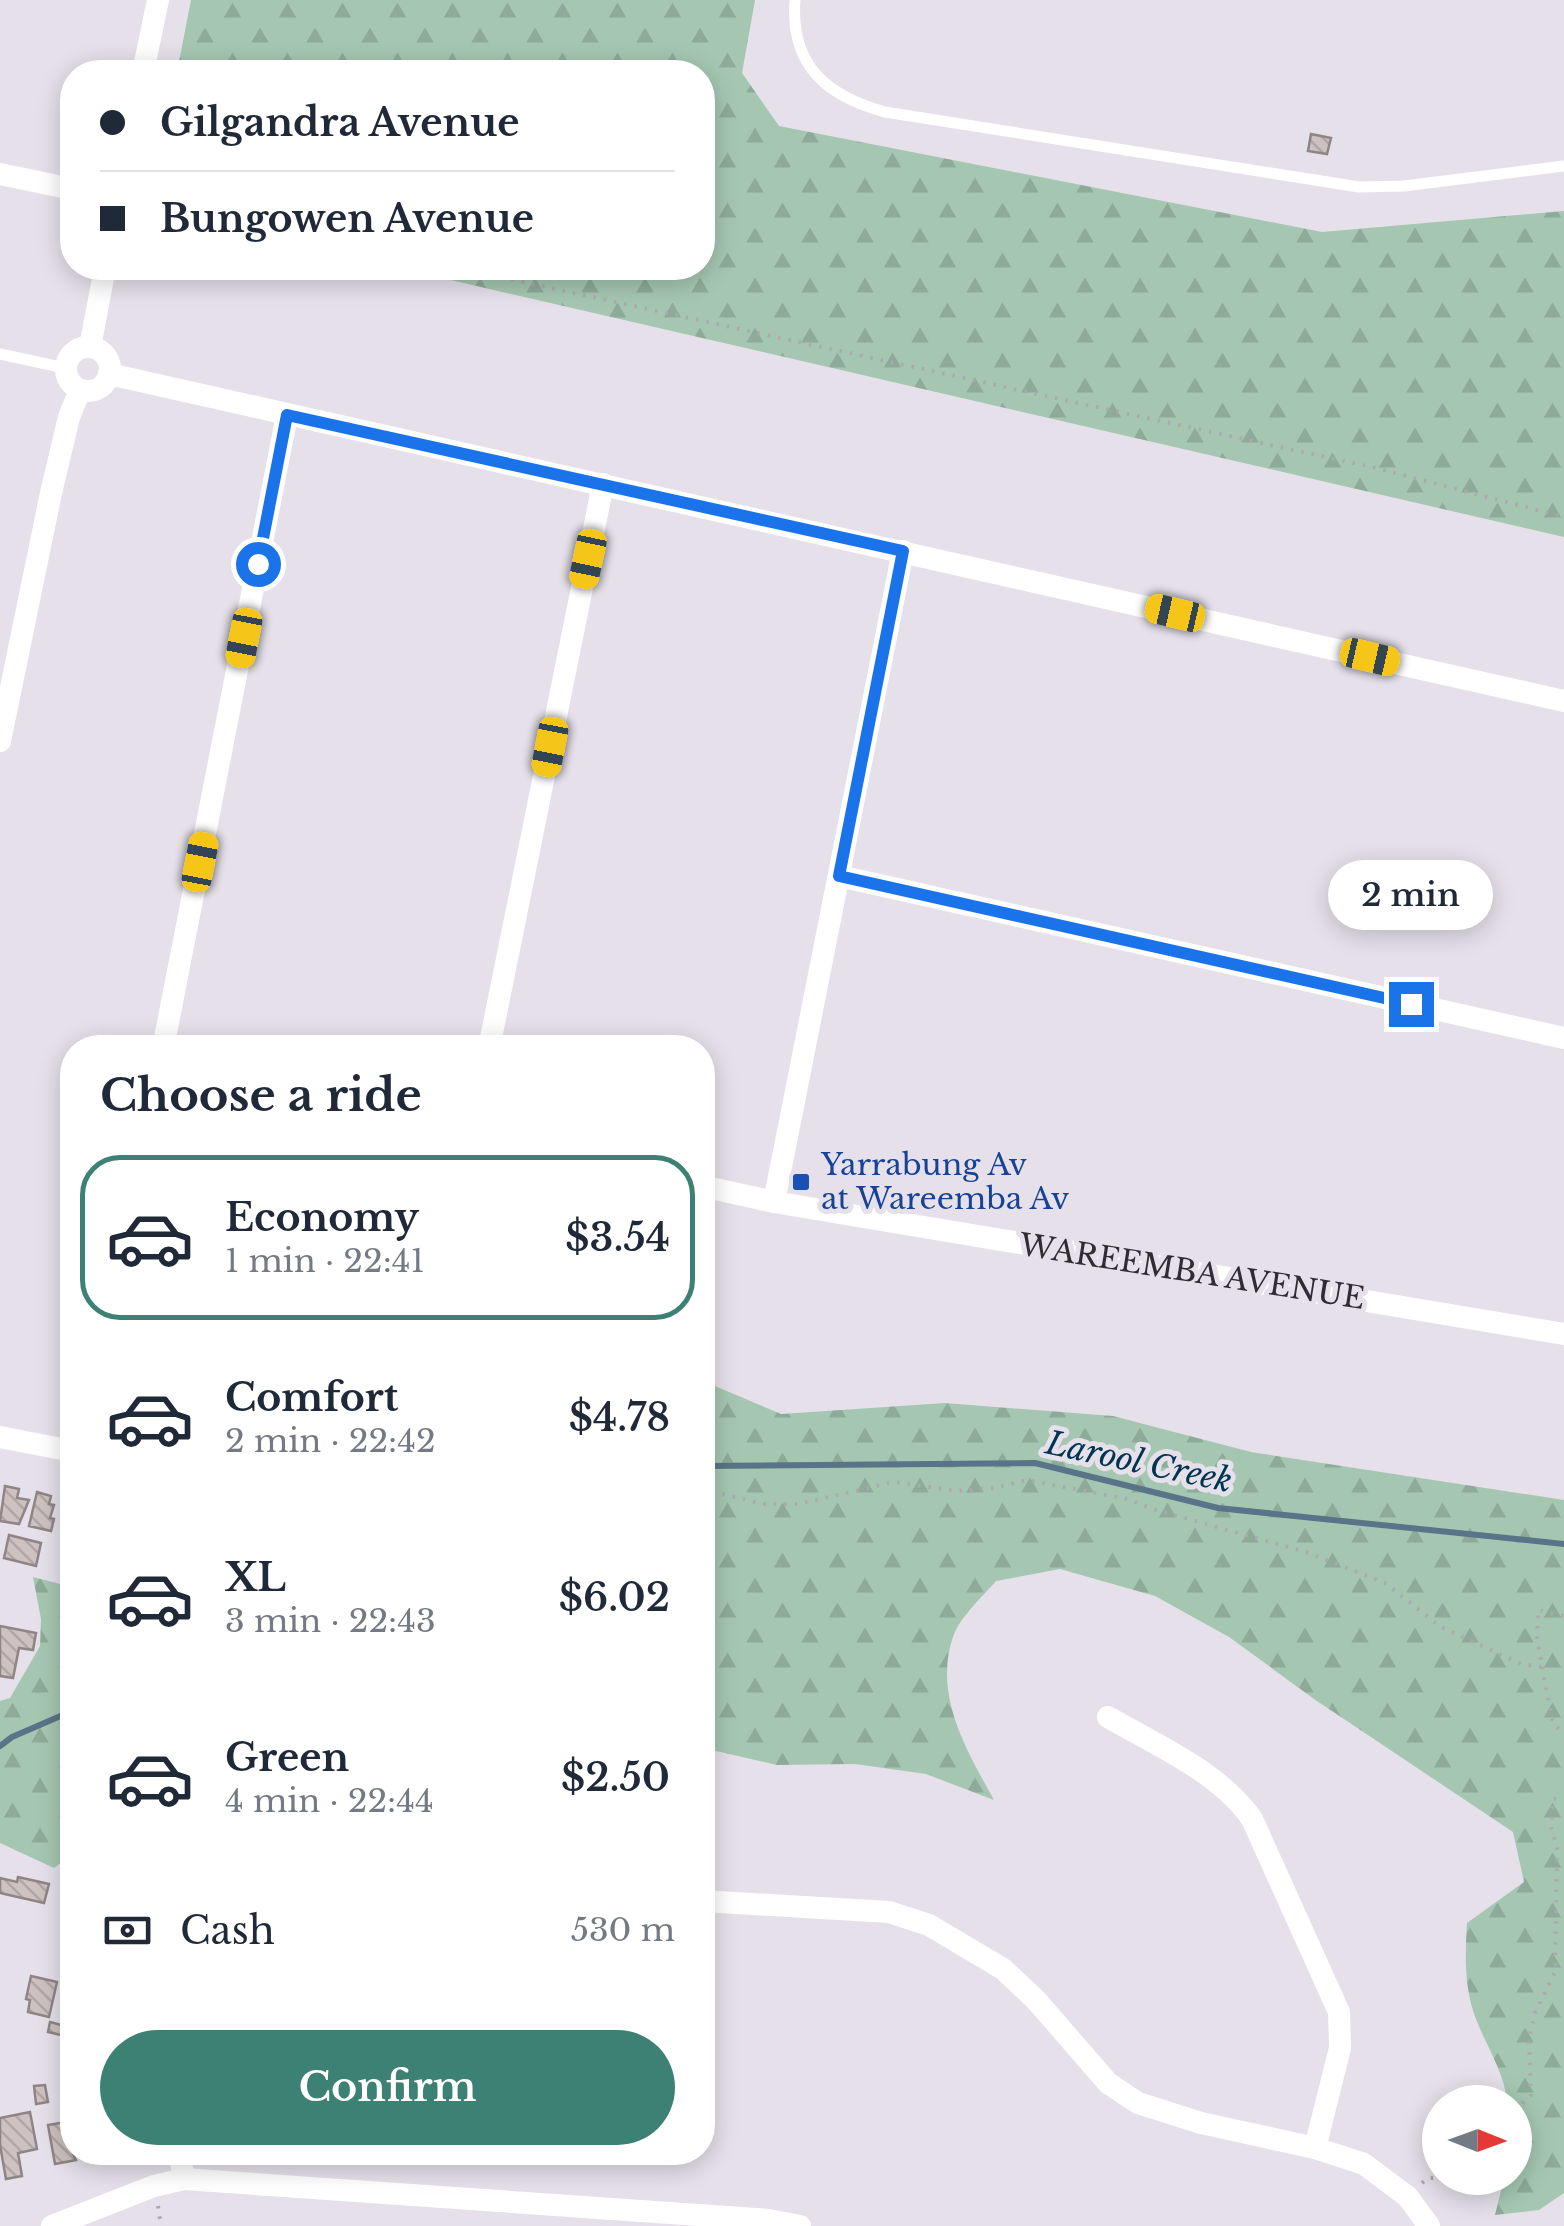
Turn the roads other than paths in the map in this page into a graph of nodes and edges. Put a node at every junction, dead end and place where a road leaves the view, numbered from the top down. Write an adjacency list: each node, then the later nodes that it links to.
1 (158, 0): 3 (street)
2 (795, 0): 4 (lane)
3 (146, 60)
4 (1564, 166)
5 (0, 174): 6 (street)
6 (60, 186)
7 (103, 280): 8 (street)
8 (90, 347): 10 (street); 11 (street)
9 (0, 354): 10 (lane)
10 (65, 368): 12 (street)
11 (109, 374): 12 (street); 13 (street)
12 (80, 390): 16 (street)
13 (287, 415): 14 (street); 20 (street)
14 (602, 484): 15 (street); 21 (street)
15 (903, 551): 17 (street); 19 (street)
16 (8, 655): 18 (street)
17 (1564, 700)
18 (0, 741)
19 (839, 876): 22 (street); 24 (street)
20 (166, 1035)
21 (492, 1035)
22 (1564, 1038)
23 (715, 1189): 24 (street, WAREEMBA AVENUE)
24 (774, 1202): 25 (street, WAREEMBA AVENUE)
25 (1564, 1334)
26 (0, 1437): 27 (street)
27 (60, 1449)
28 (1108, 1717): 30 (street)
29 (715, 1902): 30 (street)
30 (1315, 2148): 35 (street)
31 (181, 2165): 32 (street)
32 (184, 2179): 33 (street); 34 (street)
33 (52, 2226)
34 (800, 2226)
35 (1429, 2226)

